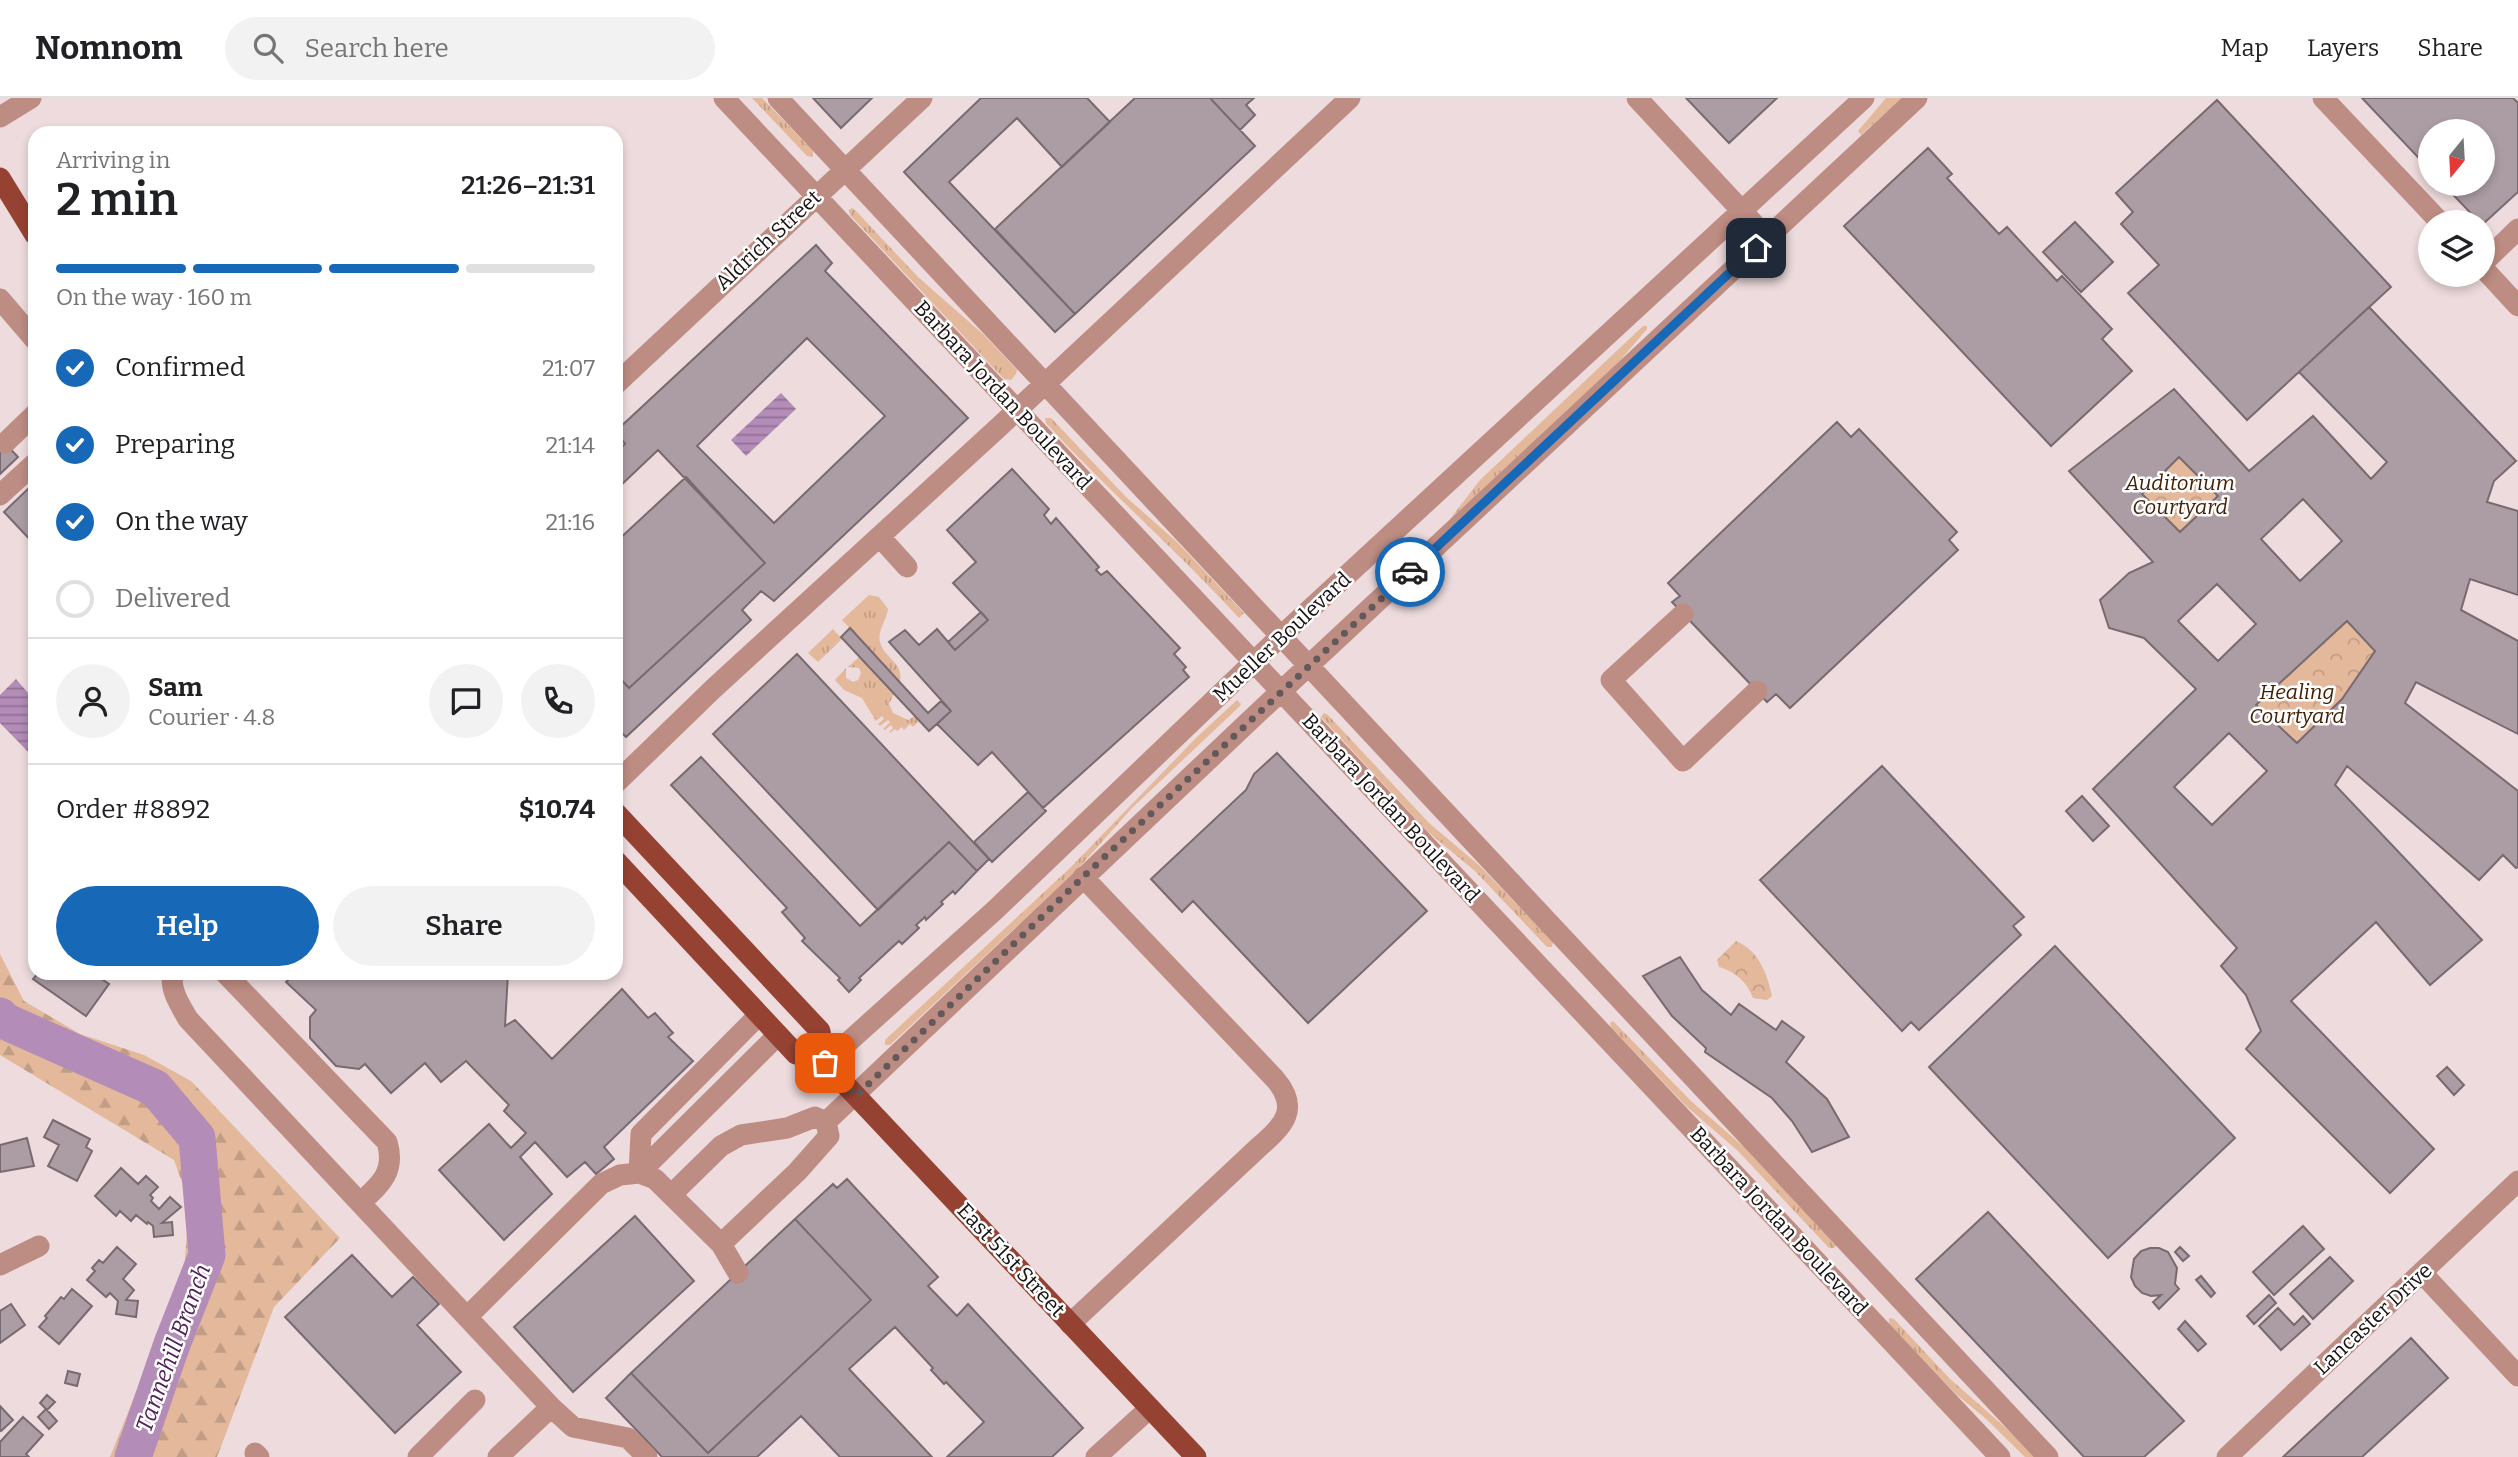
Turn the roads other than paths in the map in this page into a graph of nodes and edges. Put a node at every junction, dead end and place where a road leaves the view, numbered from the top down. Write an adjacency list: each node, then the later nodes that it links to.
1 (31, 98): 10 (street)
2 (724, 98): 13 (street, Barbara Jordan Boulevard)
3 (778, 98): 11 (street, Barbara Jordan Boulevard)
4 (922, 98): 11 (street, Aldrich Street)
5 (1350, 98): 25 (street)
6 (1637, 98): 14 (street)
7 (1864, 98): 14 (street, Mueller Boulevard)
8 (1917, 98): 18 (street, Mueller Boulevard)
9 (2323, 98): 15 (street)
10 (0, 117)
11 (845, 170): 13 (street, Aldrich Street); 25 (street, Barbara Jordan Boulevard)
12 (0, 178): 16 (main road)
13 (816, 196): 24 (street, Aldrich Street); 26 (street, Barbara Jordan Boulevard)
14 (1741, 210): 18 (street); 34 (street, Mueller Boulevard)
15 (2429, 210)
16 (28, 224)
17 (2518, 229): 19 (street)
18 (1767, 238): 36 (street, Mueller Boulevard)
19 (2495, 253)
20 (2495, 280): 22 (street)
21 (0, 299): 23 (street)
22 (2518, 306)
23 (28, 332)
24 (623, 377)
25 (1044, 384): 26 (street); 34 (street, Barbara Jordan Boulevard)
26 (1017, 410): 31 (street); 35 (street, Barbara Jordan Boulevard)
27 (28, 421): 28 (street)
28 (5, 443)
29 (28, 469): 30 (street)
30 (0, 495)
31 (880, 537): 32 (street); 39 (street)
32 (907, 566)
33 (1683, 614): 38 (street)
34 (1280, 637): 35 (street, Mueller Boulevard); 36 (street, Barbara Jordan Boulevard)
35 (1254, 662): 37 (street, Barbara Jordan Boulevard); 47 (street, Mueller Boulevard)
36 (1308, 666): 37 (street, Mueller Boulevard); 71 (street, Barbara Jordan Boulevard)
37 (1281, 691): 42 (street, Mueller Boulevard); 70 (street, Barbara Jordan Boulevard)
38 (1756, 691)
39 (623, 776)
40 (623, 820): 47 (main road)
41 (623, 868): 45 (main road, East 51st Street)
42 (1083, 877): 48 (street, Mueller Boulevard); 60 (street)
43 (171, 980): 53 (street)
44 (232, 980): 53 (street)
45 (759, 1016): 46 (main road, East 51st Street); 50 (street)
46 (778, 1035): 47 (main road, East 51st Street); 50 (street)
47 (825, 1063): 48 (main road, East 51st Street)
48 (856, 1096): 49 (street, Mueller Boulevard); 60 (main road, East 51st Street)
49 (826, 1122): 52 (street); 54 (street)
50 (639, 1173): 52 (street); 59 (street)
51 (2518, 1181): 58 (street, Lancaster Drive)
52 (672, 1194): 54 (street)
53 (359, 1203): 59 (street)
54 (721, 1244): 57 (street)
55 (39, 1246): 56 (street)
56 (0, 1265)
57 (738, 1273)
58 (2422, 1273): 61 (street); 72 (street, Lancaster Drive)
59 (467, 1317): 63 (street)
60 (1070, 1324): 64 (main road, East 51st Street)
61 (2518, 1376)
62 (475, 1400): 65 (street)
63 (551, 1407): 66 (street); 67 (street)
64 (1150, 1408): 68 (street); 69 (main road, East 51st Street)
65 (419, 1457)
66 (498, 1457)
67 (647, 1457)
68 (1096, 1457)
69 (1196, 1457)
70 (2000, 1457)
71 (2048, 1457)
72 (2227, 1457)

